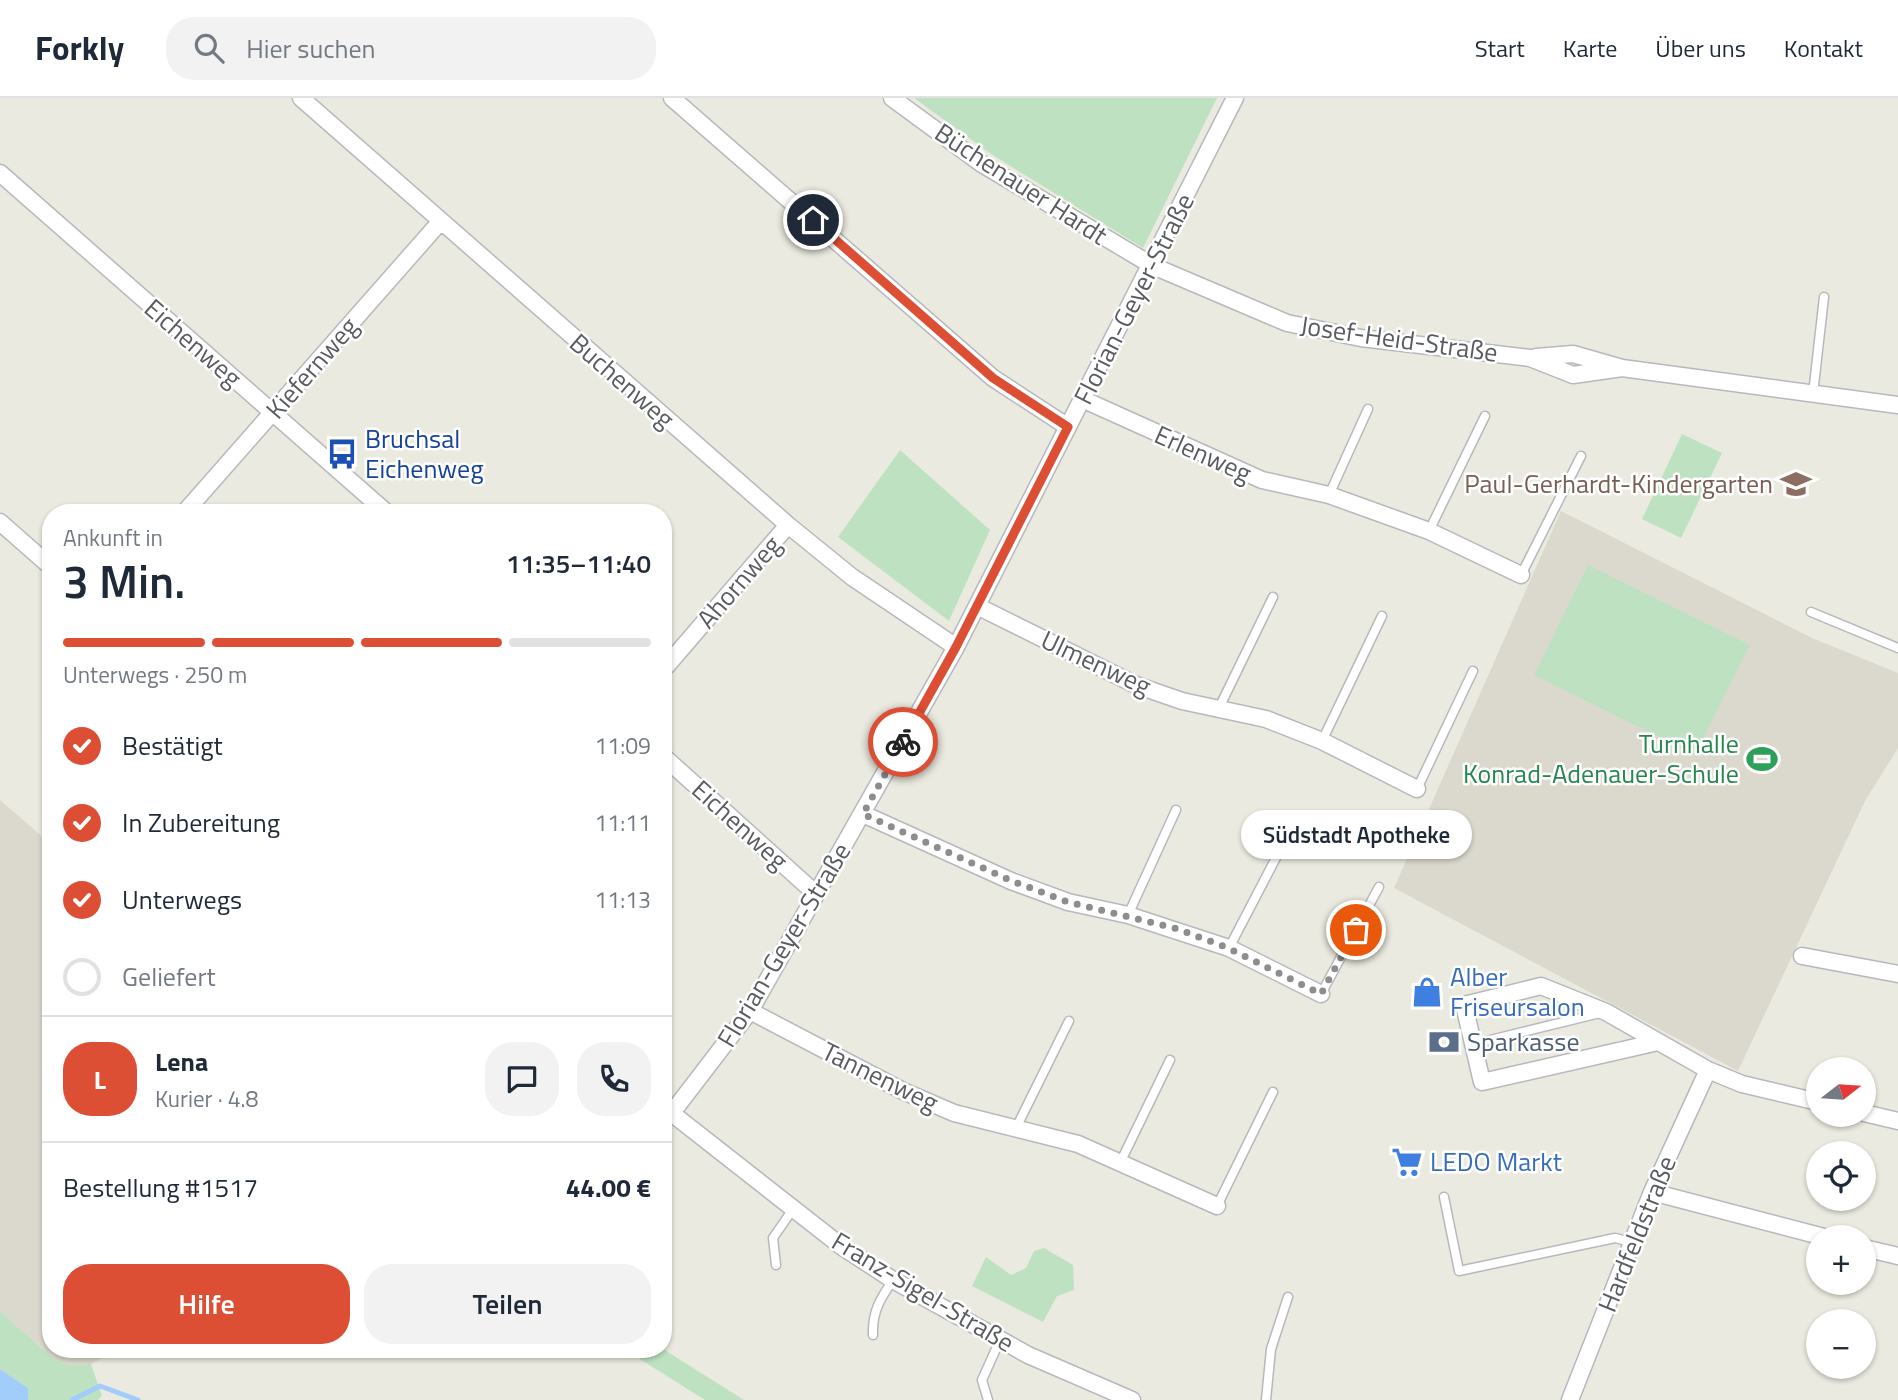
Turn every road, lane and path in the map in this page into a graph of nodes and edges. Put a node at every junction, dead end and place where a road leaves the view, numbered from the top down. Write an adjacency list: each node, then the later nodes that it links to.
1 (301, 98): 6 (street, Buchenweg)
2 (672, 98): 15 (street)
3 (892, 98): 7 (street, Büchenauer Hardt)
4 (1235, 98): 7 (street, Florian-Geyer-Straße)
5 (0, 173): 13 (street, Eichenweg)
6 (440, 222): 13 (street, Kiefernweg); 21 (street, Buchenweg)
7 (1153, 266): 9 (street, Josef-Heid-Straße); 10 (street, Florian-Geyer-Straße)
8 (1824, 297): 9 (lane)
9 (1813, 394): 11 (street, Josef-Heid-Straße)
10 (1082, 399): 15 (street, Florian-Geyer-Straße); 17 (street, Erlenweg)
11 (1898, 405)
12 (1368, 409): 17 (lane)
13 (272, 413): 18 (street, Kiefernweg); 19 (street, Eichenweg)
14 (1485, 416): 22 (lane)
15 (1068, 427): 26 (street, Florian-Geyer-Straße)
16 (1581, 456): 24 (lane, Erlenweg)
17 (1329, 495): 22 (street, Erlenweg)
18 (192, 504)
19 (377, 504)
20 (0, 522): 23 (street)
21 (788, 525): 29 (street, Buchenweg); 31 (street, Ahornweg)
22 (1429, 531): 24 (street, Erlenweg)
23 (42, 559)
24 (1521, 575)
25 (1273, 597): 33 (lane)
26 (977, 606): 29 (street, Florian-Geyer-Straße); 33 (street, Ulmenweg)
27 (1811, 612): 30 (lane)
28 (1382, 616): 34 (lane)
29 (956, 647): 38 (street, Florian-Geyer-Straße)
30 (1898, 648)
31 (672, 660)
32 (1473, 671): 36 (lane, Ulmenweg)
33 (1219, 708): 34 (street, Ulmenweg)
34 (1322, 741): 36 (street, Ulmenweg)
35 (672, 764): 41 (street, Eichenweg)
36 (1417, 789)
37 (1176, 810): 42 (lane)
38 (863, 814): 41 (street, Florian-Geyer-Straße); 42 (street)
39 (1278, 854): 43 (lane)
40 (1379, 887): 46 (lane)
41 (816, 894): 47 (street, Florian-Geyer-Straße)
42 (1128, 915): 43 (street)
43 (1228, 948): 46 (street)
44 (1802, 956): 45 (street)
45 (1898, 974)
46 (1321, 994)
47 (750, 1012): 56 (street, Florian-Geyer-Straße); 60 (street, Tannenweg)
48 (1606, 1012): 50 (street); 51 (lane); 51 (street)
49 (1069, 1021): 60 (lane)
50 (1658, 1042): 51 (street); 53 (street)
51 (1474, 1044)
52 (1170, 1060): 61 (lane)
53 (1708, 1070): 55 (street); 62 (street, Hardfeldstraße)
54 (1273, 1092): 64 (lane, Tannenweg)
55 (1806, 1099)
56 (672, 1105)
57 (672, 1115): 65 (street, Franz-Sigel-Straße)
58 (1876, 1116): 59 (street)
59 (1898, 1121)
60 (1016, 1128): 61 (street, Tannenweg)
61 (1120, 1163): 64 (street, Tannenweg)
62 (1651, 1192): 66 (street); 67 (street, Hardfeldstraße)
63 (1444, 1197): 67 (lane)
64 (1217, 1206)
65 (793, 1209): 70 (lane); 71 (street, Franz-Sigel-Straße)
66 (1806, 1232)
67 (1631, 1242): 79 (street, Hardfeldstraße)
68 (1876, 1251): 69 (street)
69 (1898, 1256)
70 (776, 1265)
71 (893, 1280): 73 (lane); 74 (street, Franz-Sigel-Straße)
72 (1288, 1297): 78 (lane)
73 (873, 1335)
74 (1000, 1340): 75 (street, Franz-Sigel-Straße); 76 (lane)
75 (1106, 1395): 77 (street, Franz-Sigel-Straße)
76 (988, 1400)
77 (1132, 1400)
78 (1266, 1400)
79 (1570, 1400)

